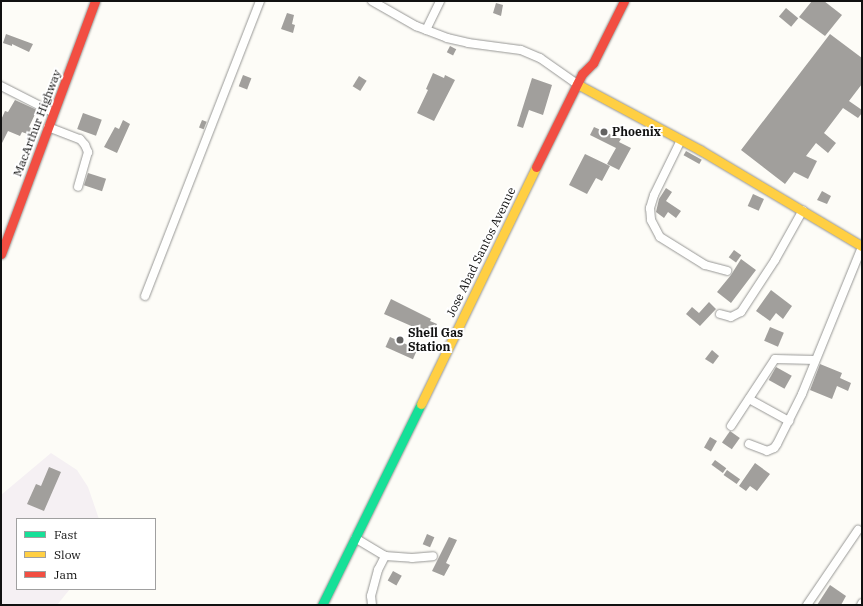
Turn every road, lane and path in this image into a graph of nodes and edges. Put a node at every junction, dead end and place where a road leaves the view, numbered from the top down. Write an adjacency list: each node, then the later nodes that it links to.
1 (95, 1): 11 (main road, MacArthur Highway)
2 (260, 1): 20 (street)
3 (372, 1): 6 (street)
4 (440, 1): 6 (street)
5 (624, 1): 7 (main road, Jose Abad Santos Avenue)
6 (426, 30): 8 (street)
7 (592, 63): 8 (main road, Jose Abad Santos Avenue); 10 (main road, Jose Abad Santos Avenue)
8 (577, 84): 10 (main road); 28 (main road, Jose Abad Santos Avenue)
9 (1, 86): 11 (street)
10 (585, 92): 14 (main road)
11 (54, 113): 13 (main road, MacArthur Highway)
12 (573, 113): 28 (main road, Jose Abad Santos Avenue)
13 (48, 127): 15 (street); 18 (main road, MacArthur Highway)
14 (681, 140): 16 (main road); 19 (street)
15 (78, 187)
16 (803, 210): 17 (main road); 21 (street)
17 (862, 246): 22 (street)
18 (1, 254)
19 (727, 271)
20 (145, 296)
21 (720, 314)
22 (815, 360): 23 (street); 24 (street)
23 (749, 399): 24 (street); 25 (street)
24 (789, 421): 26 (street)
25 (731, 426)
26 (749, 444)
27 (858, 530): 34 (street)
28 (358, 540): 29 (street); 31 (main road, Jose Abad Santos Avenue); 32 (main road, Jose Abad Santos Avenue)
29 (385, 556): 30 (street); 33 (street)
30 (433, 556)
31 (322, 605)
32 (331, 605)
33 (372, 605)
34 (807, 605)

